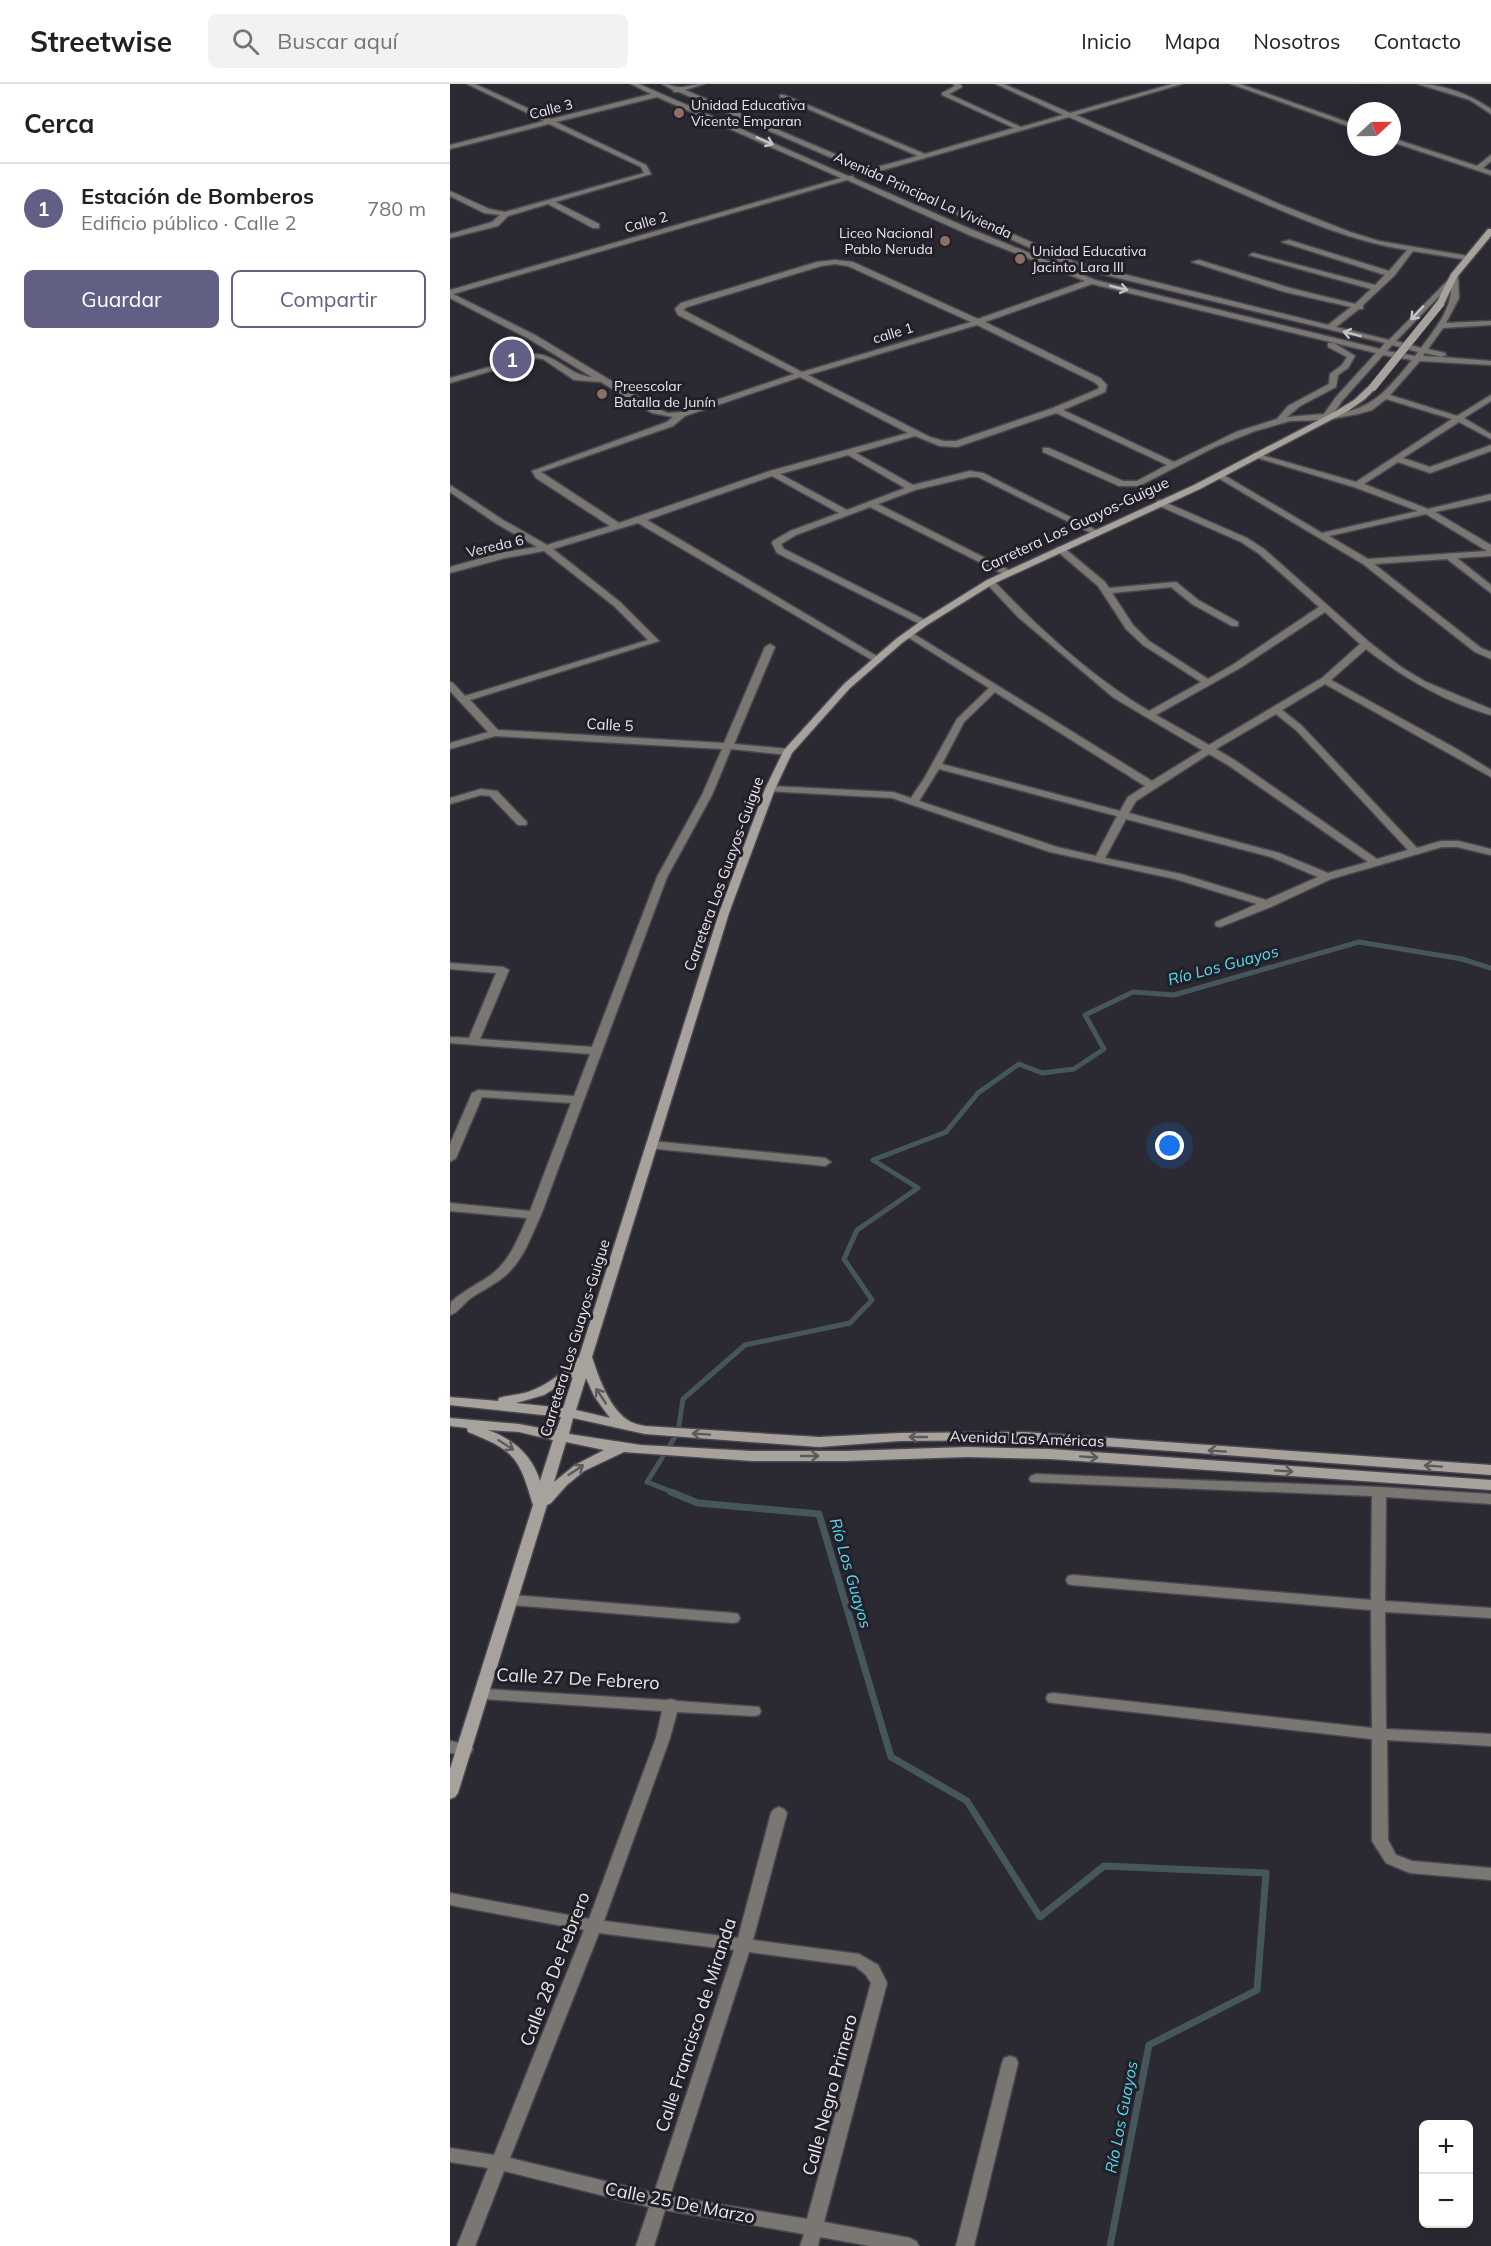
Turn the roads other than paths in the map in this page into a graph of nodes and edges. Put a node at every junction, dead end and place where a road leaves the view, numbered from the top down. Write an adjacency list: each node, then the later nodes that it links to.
1 (470, 84): 15 (street)
2 (634, 84): 11 (street, Avenida Principal La Vivienda)
3 (665, 84): 10 (street, Avenida Principal La Vivienda)
4 (701, 84): 10 (street, Calle 3)
5 (956, 84): 17 (street)
6 (999, 84): 14 (street)
7 (1179, 84): 14 (street)
8 (1233, 84): 16 (street)
9 (1420, 84): 13 (street)
10 (679, 90): 11 (street, Calle 3); 23 (street, Avenida Principal La Vivienda)
11 (658, 94): 15 (street, Calle 3); 25 (street, Avenida Principal La Vivienda, one-way to 25)
12 (782, 96): 20 (street)
13 (1491, 112)
14 (1069, 115): 17 (street); 33 (street)
15 (550, 122): 19 (street, Calle 3); 27 (street)
16 (1347, 124)
17 (1021, 129): 20 (street)
18 (1401, 143): 22 (street)
19 (450, 147)
20 (924, 156): 23 (street)
21 (1491, 156): 22 (street)
22 (1478, 169): 24 (street)
23 (870, 172): 25 (street, Calle 2); 37 (street, Avenida Principal La Vivienda)
24 (1491, 173)
25 (848, 178): 40 (street, Avenida Principal La Vivienda); 42 (street, Calle 2)
26 (450, 193): 28 (street)
27 (549, 202): 28 (street); 29 (street)
28 (505, 213): 31 (street)
29 (596, 226)
30 (1491, 231): 35 (main road, Carretera Los Guayos-Guigue)
31 (450, 236)
32 (1286, 242): 38 (street)
33 (1412, 248): 35 (street); 38 (street)
34 (1253, 255): 41 (street)
35 (1468, 258): 39 (main road, Carretera Los Guayos-Guigue)
36 (1196, 262): 43 (street)
37 (1110, 274): 40 (street, calle 1); 47 (street, Avenida Principal La Vivienda)
38 (1391, 274): 41 (street)
39 (1454, 276): 46 (street); 49 (street, one-way to 49); 61 (main road, Carretera Los Guayos-Guigue, bridge)
40 (1091, 281): 44 (street, calle 1); 48 (street, Avenida Principal La Vivienda, one-way to 48)
41 (1376, 288): 43 (street)
42 (450, 293): 55 (street)
43 (1360, 307): 47 (street)
44 (978, 322): 54 (street, calle 1); 54 (street); 59 (street)
45 (1491, 323): 46 (street)
46 (1443, 326): 50 (street)
47 (1329, 328): 49 (street, Avenida Principal La Vivienda, one-way to 47)
48 (1313, 334): 51 (street, Avenida Principal La Vivienda); 63 (street)
49 (1389, 344): 50 (street, Avenida Principal La Vivienda); 51 (street)
50 (1421, 351): 52 (street); 53 (street, Avenida Principal La Vivienda)
51 (1381, 352): 52 (street, Avenida Principal La Vivienda); 61 (street)
52 (1416, 360): 53 (street, Avenida Principal La Vivienda); 57 (street)
53 (1491, 363)
54 (799, 375): 60 (street, calle 1); 64 (street)
55 (605, 380): 56 (street); 60 (street)
56 (450, 381)
57 (1386, 396): 61 (street); 62 (street)
58 (1491, 397): 62 (street)
59 (1056, 410): 64 (street); 71 (street)
60 (682, 414): 83 (street, calle 1)
61 (1326, 418): 63 (street); 69 (main road, Carretera Los Guayos-Guigue)
62 (1460, 419): 65 (street); 70 (street)
63 (1280, 421): 71 (street)
64 (916, 433): 68 (street, Vereda 6)
65 (1491, 437)
66 (1491, 448): 70 (street)
67 (1046, 450): 71 (street)
68 (849, 452): 72 (street, Vereda 6); 76 (street)
69 (1255, 456): 73 (main road, Carretera Los Guayos-Guigue); 74 (street)
70 (1397, 459): 74 (street)
71 (1174, 465)
72 (773, 473): 81 (street); 82 (street, Vereda 6)
73 (1219, 476): 78 (main road, Carretera Los Guayos-Guigue); 85 (street)
74 (1357, 484): 80 (street)
75 (450, 488): 86 (street)
76 (912, 489): 79 (street); 84 (street)
77 (1491, 497): 80 (street)
78 (1160, 503): 84 (main road, Carretera Los Guayos-Guigue); 96 (street)
79 (872, 504): 81 (street); 92 (street)
80 (1427, 512): 85 (street); 88 (street)
81 (846, 513): 97 (street)
82 (640, 520): 83 (street, Vereda 6); 103 (street)
83 (617, 526): 86 (street, Vereda 6)
84 (1096, 532): 87 (main road, Carretera Los Guayos-Guigue)
85 (1323, 535): 90 (street)
86 (546, 548): 91 (street, Vereda 6); 108 (street)
87 (1060, 549): 92 (main road, Carretera Los Guayos-Guigue); 95 (street)
88 (1491, 551): 89 (street)
89 (1448, 555): 90 (street); 94 (street)
90 (1365, 562): 102 (street)
91 (450, 570)
92 (1008, 573): 93 (main road, Carretera Los Guayos-Guigue)
93 (990, 582): 97 (main road, Carretera Los Guayos-Guigue); 111 (street)
94 (1491, 590)
95 (1106, 591): 98 (street); 105 (street)
96 (1326, 607): 100 (street); 105 (street)
97 (924, 623): 99 (main road, Carretera Los Guayos-Guigue)
98 (1235, 624)
99 (909, 634): 103 (main road, Carretera Los Guayos-Guigue); 107 (street)
100 (1366, 644): 104 (street); 110 (street)
101 (770, 647): 114 (street)
102 (1491, 656)
103 (877, 660): 116 (main road, Carretera Los Guayos-Guigue)
104 (1325, 680): 109 (street); 118 (street)
105 (1208, 683): 111 (street)
106 (450, 685): 108 (street)
107 (994, 687): 117 (street); 119 (street)
108 (464, 699): 112 (street)
109 (1277, 710): 115 (street); 125 (street)
110 (1491, 712)
111 (1151, 714): 115 (street)
112 (495, 734): 113 (street, Calle 5); 114 (street, Calle 5)
113 (450, 746)
114 (727, 746): 116 (street, Calle 5); 135 (street)
115 (1208, 750): 119 (street); 128 (street)
116 (788, 752): 120 (main road, Carretera Los Guayos-Guigue)
117 (935, 765): 122 (street); 123 (street)
118 (1491, 774)
119 (1151, 785): 123 (street)
120 (770, 789): 122 (street); 137 (main road, Carretera Los Guayos-Guigue)
121 (450, 801): 124 (street)
122 (914, 801): 127 (street)
123 (1123, 816): 127 (street); 129 (street)
124 (522, 823)
125 (1415, 851): 126 (street); 128 (street)
126 (1490, 854)
127 (1099, 860): 130 (street)
128 (1376, 863): 129 (street)
129 (1327, 877): 130 (street)
130 (1269, 904): 131 (street)
131 (1220, 924)
132 (450, 966): 134 (street)
133 (450, 1040): 134 (street)
134 (473, 1042): 135 (street)
135 (597, 1051): 136 (street)
136 (579, 1100): 138 (street); 141 (street)
137 (652, 1145): 139 (street); 143 (main road, Carretera Los Guayos-Guigue)
138 (450, 1158)
139 (825, 1162)
140 (450, 1207): 141 (street)
141 (535, 1215): 142 (street)
142 (450, 1311)
143 (586, 1358): 145 (main road); 146 (main road, Carretera Los Guayos-Guigue); 148 (main road, one-way to 143)
144 (450, 1401): 145 (main road)
145 (478, 1403): 146 (main road, Avenida Las Américas)
146 (569, 1413): 148 (main road, Avenida Las Américas); 149 (main road, Carretera Los Guayos-Guigue)
147 (451, 1422): 149 (main road, Avenida Las Américas); 156 (main road, one-way to 156)
148 (628, 1427): 151 (main road, Avenida Las Américas, one-way to 148)
149 (562, 1438): 150 (main road, Avenida Las Américas); 156 (main road, Carretera Los Guayos-Guigue)
150 (624, 1448): 153 (main road, Avenida Las Américas, one-way to 153); 156 (main road, one-way to 150)
151 (1491, 1470)
152 (1036, 1479): 154 (street)
153 (1491, 1485)
154 (1379, 1492): 155 (street); 159 (street)
155 (1491, 1499)
156 (540, 1508): 158 (main road, Carretera Los Guayos-Guigue)
157 (1073, 1580): 159 (street)
158 (512, 1600): 161 (street); 162 (main road, Carretera Los Guayos-Guigue)
159 (1378, 1606): 160 (street); 166 (street)
160 (1491, 1612)
161 (733, 1618)
162 (483, 1694): 164 (street, Calle 27 De Febrero); 168 (main road, Carretera Los Guayos-Guigue)
163 (1053, 1698): 166 (street)
164 (671, 1704): 165 (street, Calle 27 De Febrero); 173 (street, Calle 28 De Febrero)
165 (754, 1711)
166 (1379, 1734): 167 (street); 171 (street)
167 (1491, 1740)
168 (458, 1748): 169 (main road, Carretera Los Guayos-Guigue)
169 (450, 1793)
170 (779, 1813): 174 (street, Calle Francisco de Miranda)
171 (1491, 1874)
172 (450, 1899): 173 (street)
173 (594, 1926): 174 (street); 177 (street, Calle 28 De Febrero)
174 (744, 1944): 178 (street, Calle Francisco de Miranda); 179 (street, Calle Negro Primero)
175 (1010, 2064): 184 (street)
176 (450, 2155): 177 (street, Calle 25 De Marzo)
177 (500, 2163): 178 (street, Calle 25 De Marzo); 180 (street, Calle 28 De Febrero)
178 (660, 2202): 179 (street, Calle 25 De Marzo); 181 (street, Calle Francisco de Miranda)
179 (815, 2228): 182 (street, Calle Negro Primero); 183 (street, Calle 25 De Marzo)
180 (466, 2246)
181 (645, 2246)
182 (809, 2246)
183 (910, 2246)
184 (966, 2246)

